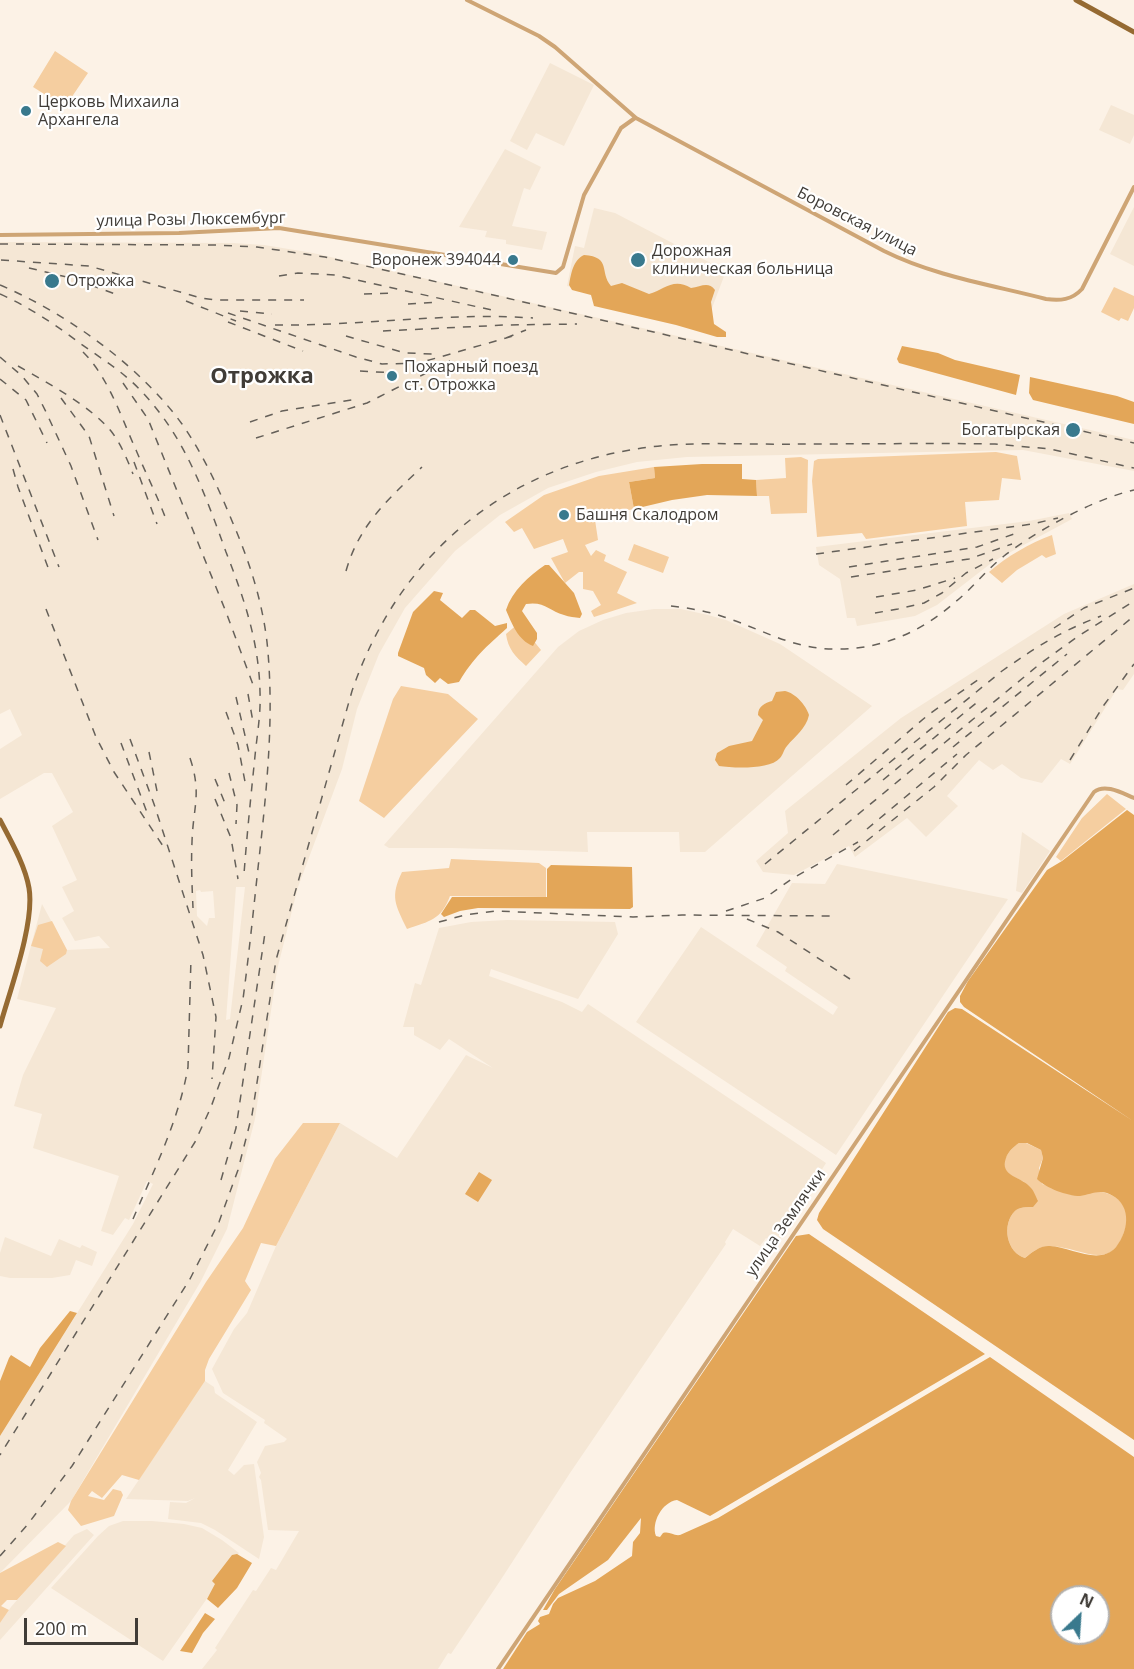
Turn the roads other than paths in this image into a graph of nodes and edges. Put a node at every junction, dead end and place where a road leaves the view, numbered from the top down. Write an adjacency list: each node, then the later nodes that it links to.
1 (467, 0): 4 (street, Боровская улица)
2 (1076, 0): 3 (main road)
3 (1134, 32)
4 (636, 118): 5 (street, Боровская улица); 6 (street, улица Розы Люксембург)
5 (1134, 187)
6 (0, 235)
7 (1134, 798): 10 (street, улица Землячки)
8 (0, 820): 9 (main road)
9 (0, 1026)
10 (498, 1669)

